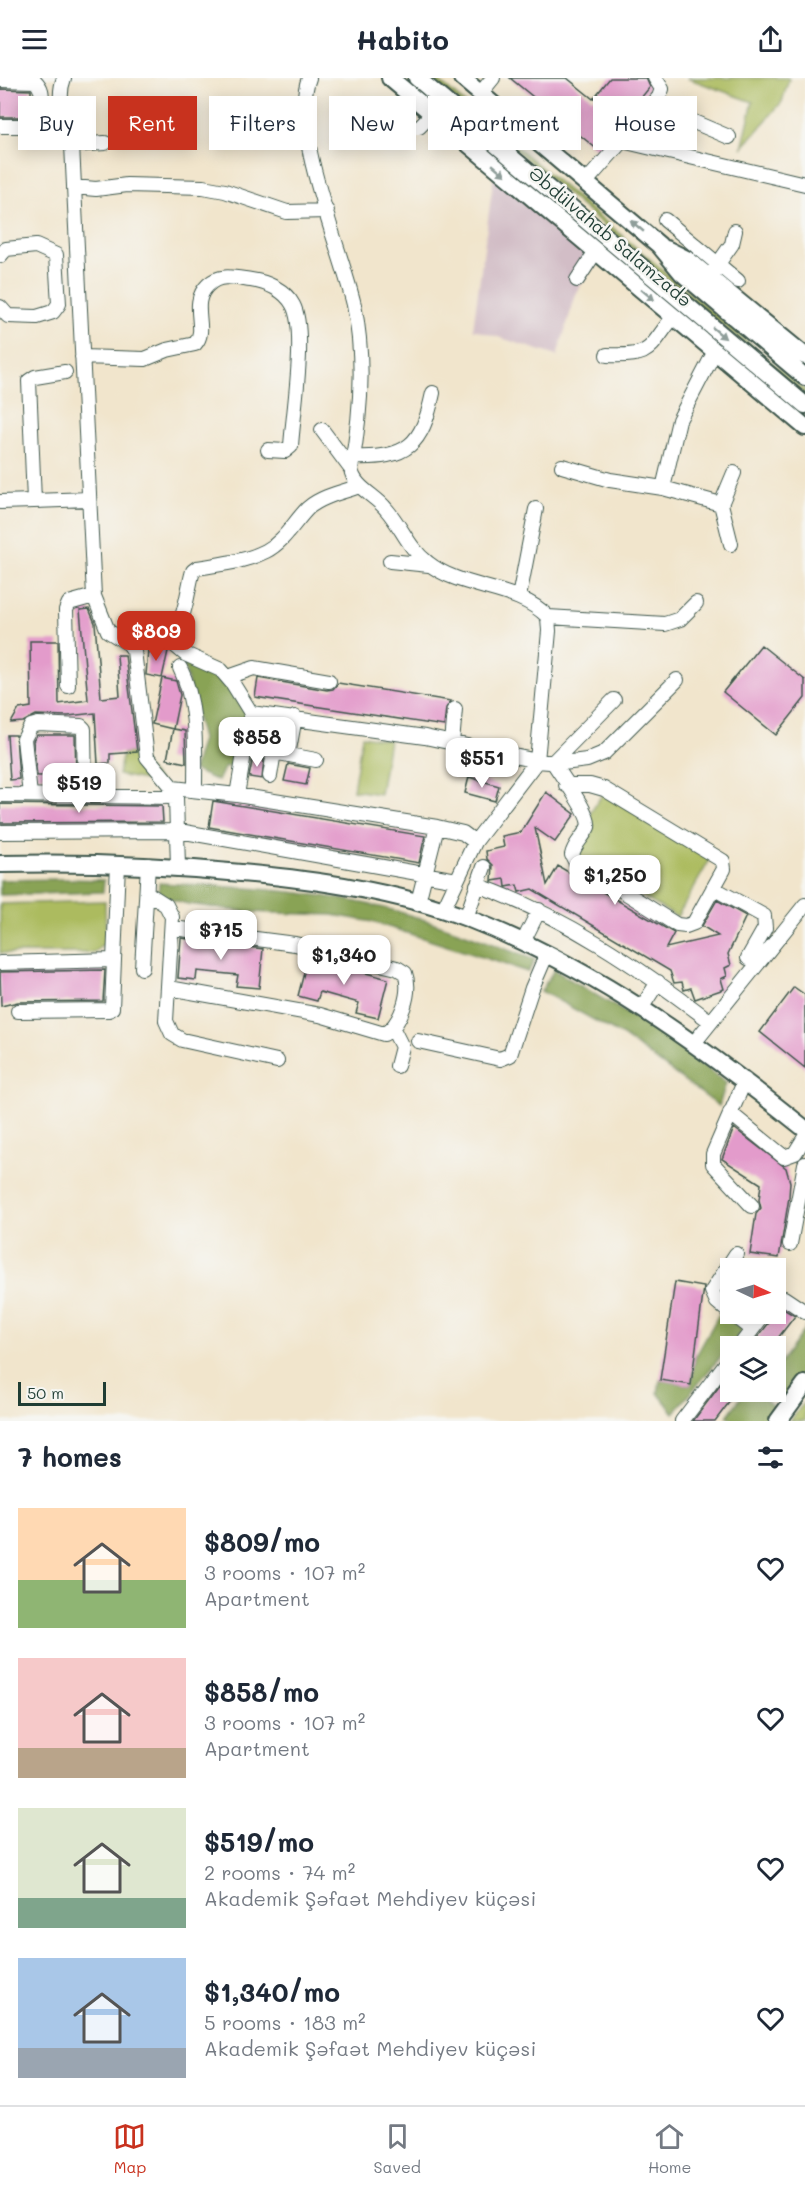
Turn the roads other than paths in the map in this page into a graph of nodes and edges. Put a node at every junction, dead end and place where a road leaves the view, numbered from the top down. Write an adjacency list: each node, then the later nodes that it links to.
1 (64, 78): 10 (street)
2 (309, 78): 27 (street)
3 (390, 78): 12 (main road, Əbdülvahab Salamzadə)
4 (417, 78): 47 (main road, Əbdülvahab Salamzadə, one-way to 47)
5 (462, 78): 9 (main road, Əbdülvahab Salamzadə)
6 (493, 78): 9 (street)
7 (655, 78): 11 (street)
8 (0, 80): 15 (street)
9 (480, 94): 24 (main road, Əbdülvahab Salamzadə)
10 (60, 96)
11 (658, 96)
12 (428, 111)
13 (428, 118): 16 (street)
14 (697, 123): 17 (street)
15 (0, 126)
16 (416, 127)
17 (729, 137)
18 (105, 142): 19 (street)
19 (96, 143)
20 (72, 150): 26 (street)
21 (475, 150): 31 (main road, Əbdülvahab Salamzadə, one-way to 31)
22 (614, 150): 24 (street)
23 (660, 150): 25 (street)
24 (585, 183): 30 (main road, Əbdülvahab Salamzadə, one-way to 24)
25 (805, 184)
26 (74, 188): 27 (street); 36 (street)
27 (327, 211): 51 (street)
28 (666, 220): 34 (street)
29 (735, 231): 34 (street)
30 (659, 245): 34 (main road, Əbdülvahab Salamzadə); 45 (main road, Əbdülvahab Salamzadə)
31 (596, 251): 35 (street); 39 (main road, Əbdülvahab Salamzadə, one-way to 39)
32 (0, 256): 33 (street)
33 (58, 269): 36 (street); 38 (street)
34 (714, 271): 37 (street); 42 (main road, Əbdülvahab Salamzadə)
35 (577, 280)
36 (78, 281): 43 (street)
37 (738, 281)
38 (0, 307)
39 (674, 316): 40 (main road, Əbdülvahab Salamzadə); 41 (street)
40 (716, 351): 48 (main road, Əbdülvahab Salamzadə); 55 (street)
41 (607, 355)
42 (805, 356)
43 (82, 357): 50 (street); 56 (street)
44 (65, 372): 57 (street)
45 (805, 377)
46 (433, 393): 51 (street)
47 (805, 405)
48 (805, 427)
49 (322, 430): 51 (street)
50 (268, 450)
51 (352, 463): 54 (street)
52 (562, 466): 55 (street)
53 (734, 473): 59 (street)
54 (360, 486): 63 (street); 68 (street)
55 (663, 488): 59 (street)
56 (89, 499): 57 (street); 64 (street)
57 (34, 501): 58 (street)
58 (0, 502)
59 (721, 504): 61 (street)
60 (536, 509): 65 (street)
61 (731, 544)
62 (390, 561): 63 (street)
63 (429, 565): 65 (street)
64 (94, 596): 69 (street); 74 (street)
65 (519, 597): 67 (street)
66 (696, 603): 67 (street)
67 (548, 617): 84 (street)
68 (166, 638): 69 (street); 71 (street)
69 (129, 644): 89 (street)
70 (180, 668): 88 (street)
71 (228, 677): 73 (street); 77 (street)
72 (677, 680): 85 (street)
73 (329, 681)
74 (68, 686)
75 (614, 700): 85 (street)
76 (456, 709): 79 (street)
77 (251, 713): 78 (street); 80 (street)
78 (295, 717): 79 (street); 82 (street)
79 (452, 743): 84 (street)
80 (246, 747): 81 (street); 93 (street)
81 (274, 752): 82 (street); 86 (street)
82 (288, 755): 83 (street)
83 (316, 760)
84 (537, 760): 85 (street); 97 (street)
85 (553, 762): 87 (street)
86 (270, 776)
87 (566, 785): 106 (street); 106 (street)
88 (195, 789): 89 (street); 93 (street)
89 (175, 793): 90 (street); 95 (street)
90 (85, 794): 92 (street); 92 (street)
91 (0, 795): 92 (street)
92 (30, 795)
93 (237, 795): 94 (street)
94 (437, 827): 97 (street); 103 (street)
95 (179, 831): 96 (street); 101 (street); 103 (street)
96 (0, 832)
97 (475, 842): 104 (street)
98 (0, 864): 99 (main road)
99 (118, 864): 100 (main road); 117 (street)
100 (148, 865): 101 (main road); 107 (street)
101 (178, 867): 108 (main road)
102 (484, 867): 105 (street)
103 (425, 874): 104 (street); 108 (street)
104 (457, 880): 110 (street)
105 (477, 885): 111 (street); 112 (street)
106 (713, 888): 116 (street)
107 (147, 893): 113 (street); 119 (street)
108 (418, 902): 110 (main road)
109 (805, 905): 124 (street)
110 (443, 910): 112 (main road)
111 (539, 910): 114 (street); 120 (street)
112 (466, 918): 114 (main road)
113 (173, 928): 121 (street); 125 (street)
114 (523, 942): 115 (main road)
115 (547, 953): 122 (main road); 126 (street)
116 (748, 958)
117 (114, 960): 118 (street); 123 (street)
118 (0, 963)
119 (142, 968)
120 (658, 982): 122 (street); 124 (street)
121 (169, 988): 125 (street); 128 (street)
122 (642, 1006): 127 (main road)
123 (18, 1011)
124 (711, 1022): 127 (street)
125 (393, 1029): 129 (street)
126 (418, 1041)
127 (694, 1043): 130 (main road)
128 (277, 1061)
129 (397, 1066)
130 (745, 1080): 131 (street); 132 (main road)
131 (730, 1113): 133 (street); 135 (street)
132 (805, 1129)
133 (805, 1137)
134 (805, 1164): 136 (street)
135 (752, 1206)
136 (790, 1244)
137 (736, 1254): 138 (street)
138 (733, 1258)
139 (720, 1279): 141 (street)
140 (786, 1299): 142 (street)
141 (720, 1305)
142 (805, 1312)
143 (744, 1324): 145 (street)
144 (756, 1324): 145 (street)
145 (752, 1330): 146 (street)
146 (747, 1336)
147 (720, 1371): 150 (street)
148 (805, 1384): 149 (main road)
149 (779, 1420)
150 (682, 1421)

